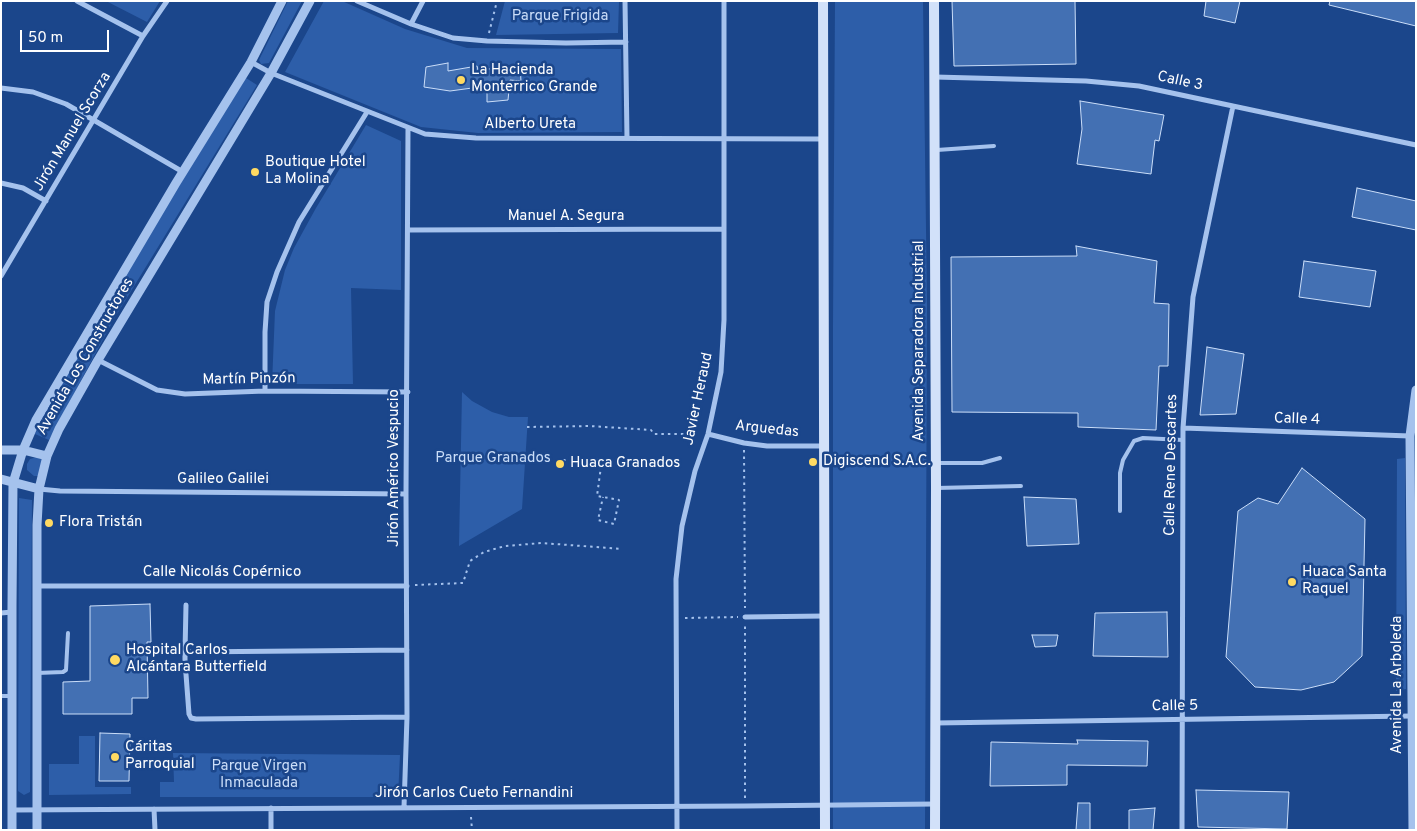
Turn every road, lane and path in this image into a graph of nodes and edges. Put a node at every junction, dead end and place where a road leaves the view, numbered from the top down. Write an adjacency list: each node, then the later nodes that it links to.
1 (77, 1): 13 (street)
2 (167, 1): 13 (street, Jirón Manuel Scorza)
3 (282, 1): 16 (street, Avenida Los Constructores)
4 (310, 1): 17 (street, Avenida Los Constructores)
5 (357, 1): 12 (street)
6 (423, 1): 12 (street)
7 (497, 1): 14 (path)
8 (625, 1): 15 (street)
9 (724, 1): 25 (street, Javier Heraud)
10 (823, 1): 26 (main road)
11 (934, 1): 18 (main road, Avenida Separadora Industrial)
12 (411, 24): 14 (street)
13 (143, 36): 22 (street, Jirón Manuel Scorza)
14 (487, 41): 15 (street)
15 (626, 42): 24 (street)
16 (251, 62): 17 (street, Alberto Ureta); 30 (street, Avenida Los Constructores)
17 (271, 73): 21 (street, Alberto Ureta); 36 (street, Avenida Los Constructores)
18 (934, 77): 20 (street, Calle 3); 29 (main road, Avenida Separadora Industrial)
19 (1, 88): 22 (street)
20 (1233, 106): 27 (street, Calle 3); 41 (street, Calle Rene Descartes)
21 (367, 112): 23 (street, Alberto Ureta); 38 (street)
22 (95, 120): 30 (street); 32 (street, Jirón Manuel Scorza)
23 (408, 129): 24 (street, Alberto Ureta); 34 (street, Jirón Américo Vespucio)
24 (627, 138): 25 (street, Alberto Ureta)
25 (724, 138): 26 (street, Alberto Ureta); 33 (street, Javier Heraud)
26 (824, 139): 45 (main road)
27 (1416, 145)
28 (994, 146): 29 (lane)
29 (934, 150): 53 (main road, Avenida Separadora Industrial)
30 (182, 172): 47 (street, Avenida Los Constructores)
31 (1, 183): 32 (street)
32 (46, 201): 35 (street, Jirón Manuel Scorza)
33 (724, 229): 34 (street, Manuel A. Segura); 42 (street, Javier Heraud)
34 (408, 230): 39 (street, Jirón Américo Vespucio)
35 (1, 276)
36 (98, 360): 38 (street, Martín Pinzón); 48 (street, Avenida Los Constructores)
37 (1416, 390): 43 (street, Avenida La Arboleda)
38 (265, 391): 39 (street, Martín Pinzón)
39 (408, 392): 59 (street, Jirón Américo Vespucio)
40 (527, 427): 42 (path)
41 (1183, 428): 43 (street, Calle 4); 44 (street, Calle Rene Descartes)
42 (708, 434): 45 (street, Arguedas); 70 (street, Javier Heraud)
43 (1410, 436): 77 (street, Avenida La Arboleda)
44 (1183, 440): 61 (lane); 79 (street, Calle Rene Descartes)
45 (824, 446): 68 (main road)
46 (1, 450): 47 (street)
47 (23, 450): 48 (street); 55 (street, Avenida Los Constructores)
48 (47, 456): 58 (street, Avenida Los Constructores)
49 (1000, 458): 53 (lane)
50 (602, 459): 51 (path); 52 (path); 60 (path)
51 (641, 459)
52 (563, 460)
53 (936, 463): 57 (main road, Avenida Separadora Industrial)
54 (1, 478): 55 (street)
55 (13, 483): 58 (street); 67 (street, Avenida Los Constructores)
56 (1021, 486): 57 (lane)
57 (936, 488): 80 (main road, Avenida Separadora Industrial)
58 (39, 489): 59 (street, Galileo Galilei); 63 (street, Avenida Los Constructores)
59 (406, 494): 64 (street, Jirón Américo Vespucio)
60 (603, 497): 60 (path)
61 (1120, 511)
62 (622, 549): 64 (path)
63 (37, 586): 64 (street, Calle Nicolás Copérnico); 74 (street, Avenida Los Constructores)
64 (407, 586): 72 (street, Jirón Américo Vespucio)
65 (186, 605): 73 (street)
66 (1, 612): 67 (street)
67 (12, 612): 76 (street, Avenida Los Constructores)
68 (825, 616): 69 (street); 82 (main road)
69 (745, 617): 70 (path)
70 (676, 618): 83 (street, Javier Heraud)
71 (68, 633): 74 (lane)
72 (407, 650): 73 (street); 78 (street, Jirón Américo Vespucio)
73 (185, 652): 78 (street)
74 (37, 673): 89 (street, Avenida Los Constructores)
75 (1, 696): 76 (lane)
76 (12, 696): 88 (street, Avenida Los Constructores)
77 (1414, 716): 79 (street, Calle 5); 99 (street, Avenida La Arboleda)
78 (407, 718): 84 (street, Jirón Américo Vespucio)
79 (1182, 720): 80 (street, Calle 5); 98 (street, Calle Rene Descartes)
80 (935, 724): 81 (main road, Avenida Separadora Industrial)
81 (935, 804): 82 (street, Jirón Carlos Cueto Fernandini); 97 (main road, Avenida Separadora Industrial)
82 (824, 805): 83 (street, Jirón Carlos Cueto Fernandini); 96 (main road)
83 (677, 806): 85 (street, Jirón Carlos Cueto Fernandini); 95 (street, Javier Heraud)
84 (404, 807): 85 (street, Jirón Carlos Cueto Fernandini); 86 (street, Jirón Carlos Cueto Fernandini)
85 (471, 807): 94 (path)
86 (271, 808): 87 (street, Jirón Carlos Cueto Fernandini); 93 (street)
87 (154, 809): 89 (street, Jirón Carlos Cueto Fernandini); 92 (street)
88 (12, 810): 89 (street, Jirón Carlos Cueto Fernandini); 90 (street, Avenida Los Constructores)
89 (37, 810): 91 (street, Avenida Los Constructores)
90 (12, 830)
91 (37, 830)
92 (155, 830)
93 (271, 830)
94 (472, 830)
95 (677, 830)
96 (825, 830)
97 (935, 830)
98 (1182, 830)
99 (1414, 830)

